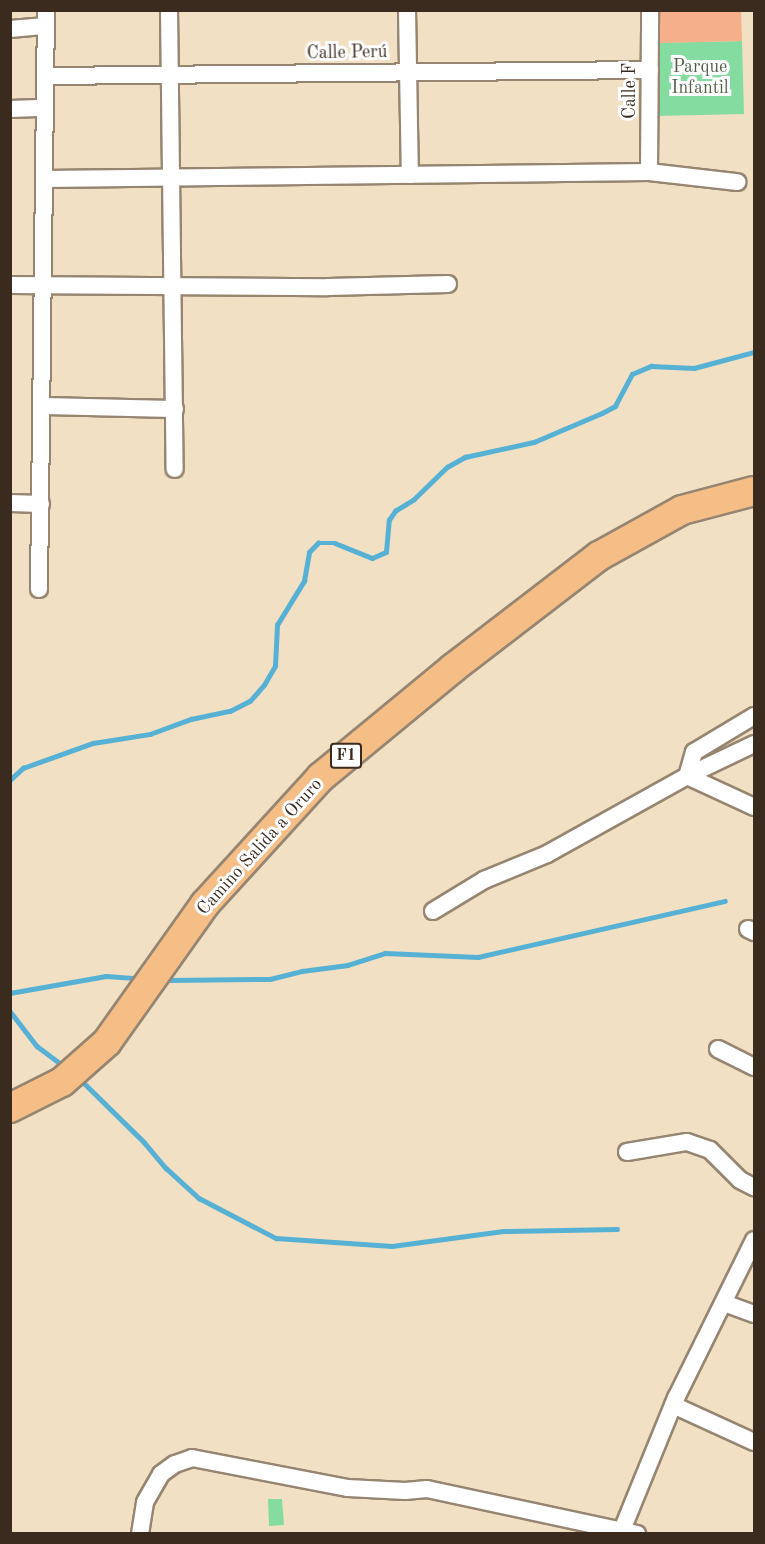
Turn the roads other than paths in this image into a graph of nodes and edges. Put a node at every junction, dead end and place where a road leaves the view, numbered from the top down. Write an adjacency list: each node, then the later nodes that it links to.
1 (170, 10): 8 (street)
2 (407, 10): 7 (street)
3 (650, 10): 6 (street, Calle F)
4 (46, 18): 5 (street); 9 (street)
5 (10, 29)
6 (650, 70): 7 (street, Calle Perú); 12 (street, Calle F)
7 (408, 72): 8 (street, Calle Perú); 13 (street)
8 (171, 74): 9 (street, Calle Perú); 14 (street)
9 (45, 76): 10 (street)
10 (45, 108): 11 (street); 15 (street)
11 (10, 109)
12 (649, 172): 13 (street); 16 (street)
13 (410, 175): 14 (street)
14 (172, 178): 15 (street); 20 (street)
15 (44, 179): 19 (street)
16 (737, 182)
17 (448, 284): 20 (street)
18 (10, 285): 19 (street)
19 (43, 285): 20 (street); 21 (street)
20 (174, 285): 22 (street)
21 (42, 406): 22 (street); 26 (street)
22 (175, 409): 23 (street)
23 (175, 469)
24 (754, 491): 35 (highway, Camino Salida a Oruro / F1)
25 (10, 503): 26 (street)
26 (41, 504): 27 (street)
27 (39, 589)
28 (754, 716): 30 (street)
29 (754, 744): 30 (street)
30 (687, 776): 31 (street); 32 (street)
31 (754, 807)
32 (433, 910)
33 (718, 1048): 34 (street)
34 (754, 1066)
35 (10, 1108)
36 (627, 1152): 37 (street)
37 (754, 1187)
38 (754, 1240): 39 (street)
39 (724, 1303): 40 (street); 41 (street)
40 (754, 1314)
41 (673, 1405): 42 (street); 43 (street)
42 (754, 1442)
43 (630, 1532): 44 (street)
44 (140, 1533)

